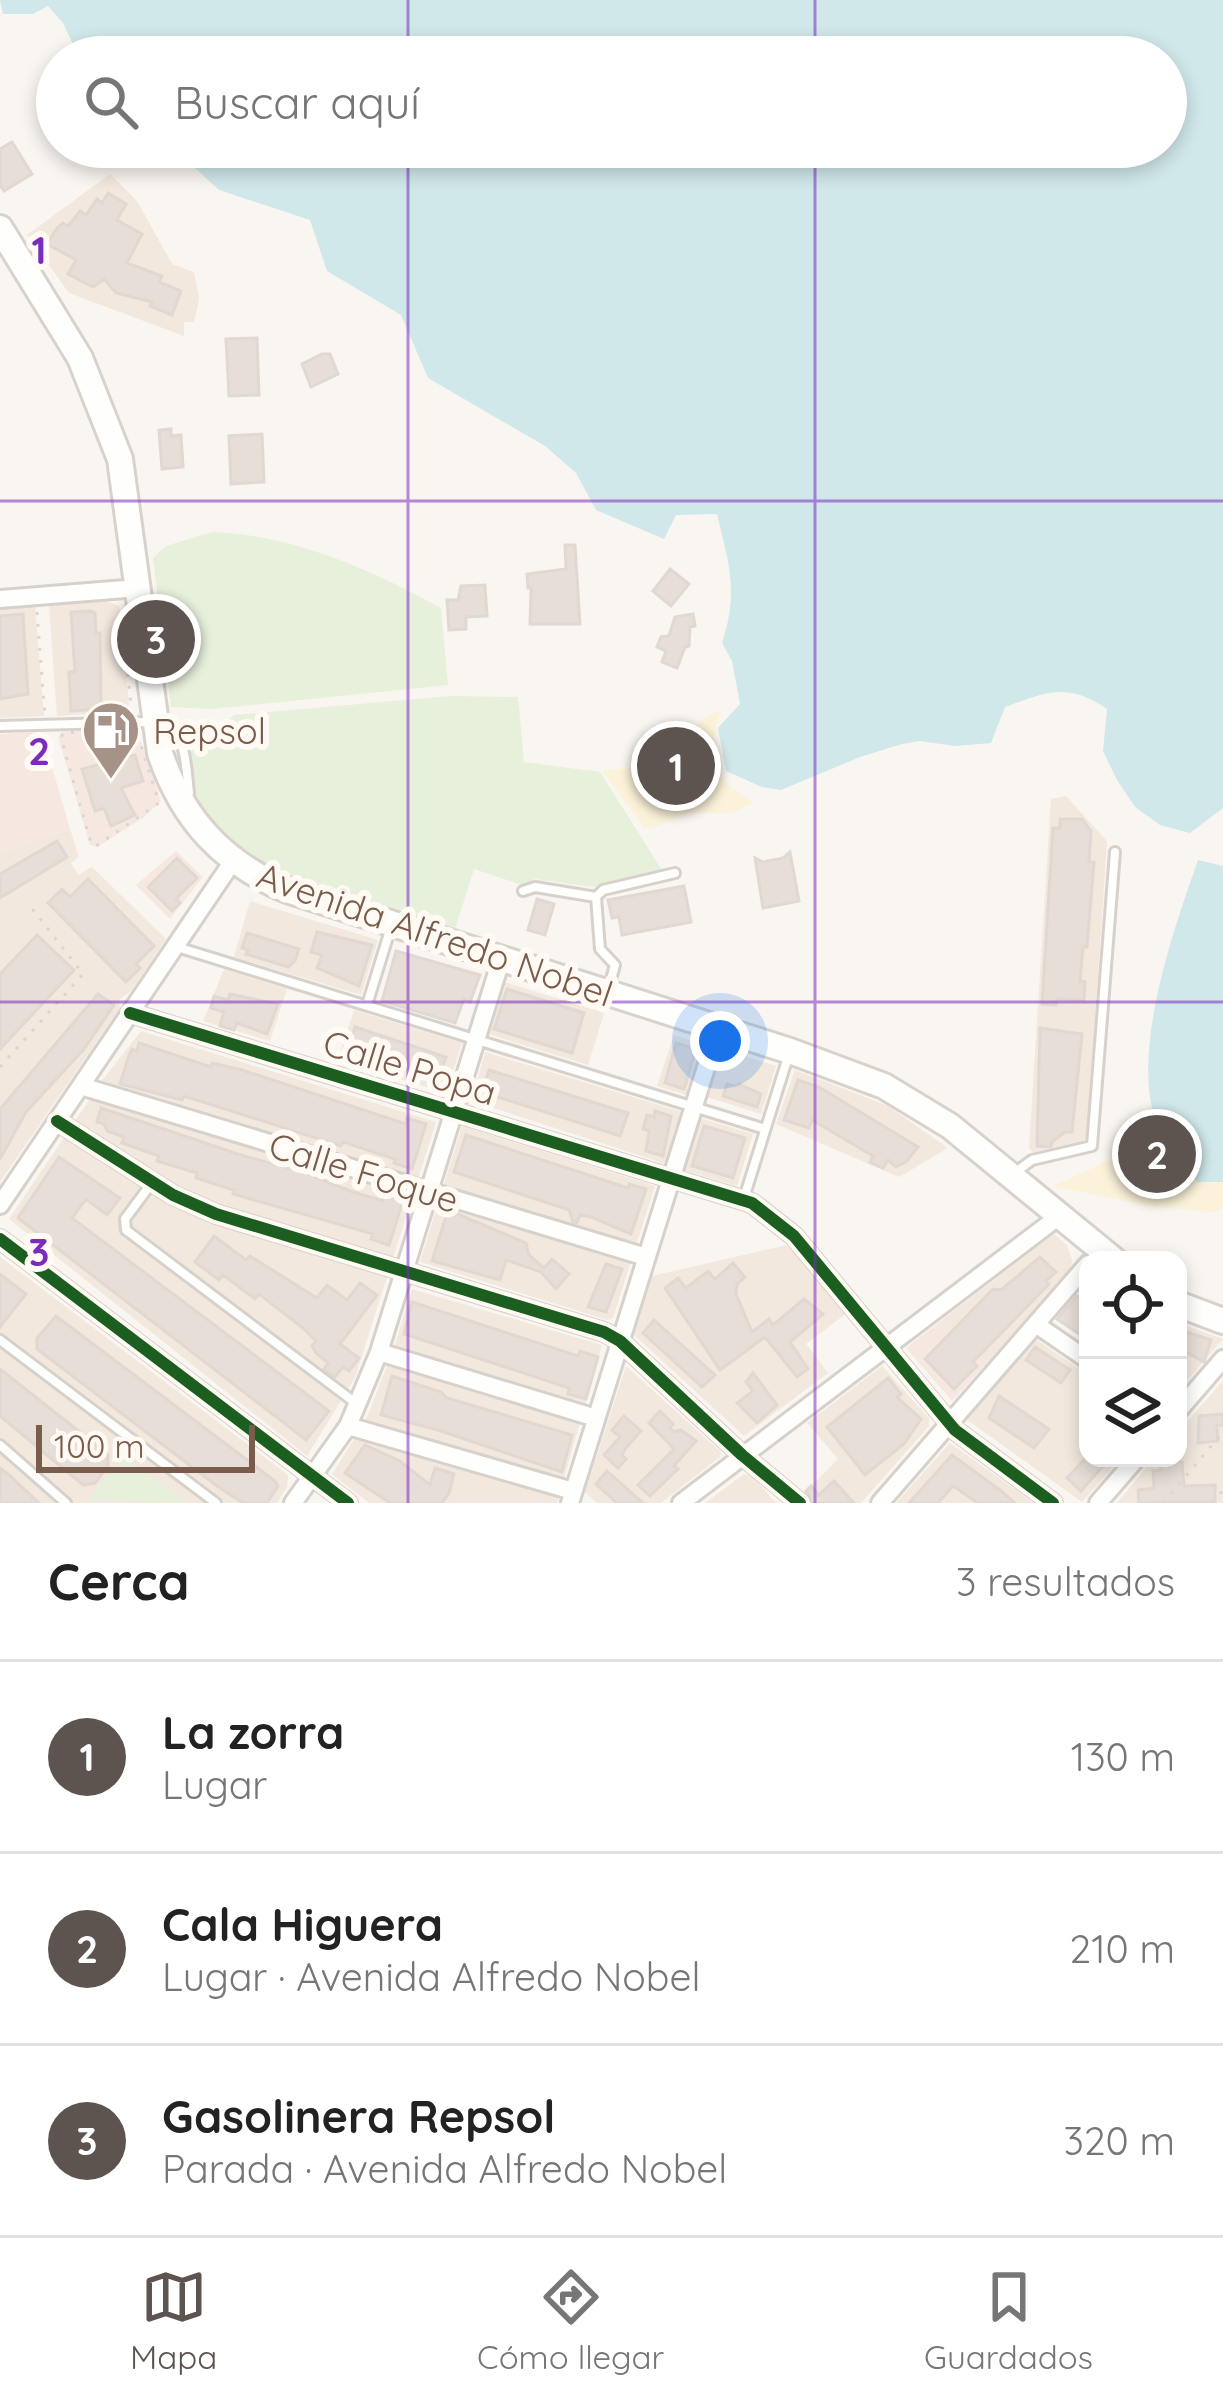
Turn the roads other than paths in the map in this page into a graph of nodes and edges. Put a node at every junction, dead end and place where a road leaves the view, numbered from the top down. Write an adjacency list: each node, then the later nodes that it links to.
1 (0, 228): 2 (main road, Avenida Alfredo Nobel)
2 (138, 588): 3 (street); 4 (main road, Avenida Alfredo Nobel)
3 (0, 599)
4 (159, 722): 5 (lane); 7 (main road, Avenida Alfredo Nobel)
5 (0, 726)
6 (1115, 852): 26 (lane)
7 (233, 861): 11 (main road, Avenida Alfredo Nobel); 12 (street)
8 (675, 873): 10 (lane)
9 (523, 891): 10 (lane)
10 (596, 897): 14 (lane)
11 (392, 926): 13 (main road, Avenida Alfredo Nobel); 15 (lane)
12 (176, 946): 15 (lane); 16 (street)
13 (501, 960): 14 (main road, Avenida Alfredo Nobel); 18 (street)
14 (607, 994): 17 (main road, Avenida Alfredo Nobel)
15 (367, 1005): 18 (lane)
16 (130, 1013): 20 (street); 22 (street, Calle Popa)
17 (718, 1029): 19 (main road, Avenida Alfredo Nobel); 21 (street)
18 (476, 1039): 21 (lane); 22 (street)
19 (790, 1051): 24 (lane); 26 (main road, Avenida Alfredo Nobel)
20 (81, 1086): 23 (street); 28 (street, Calle Foque)
21 (694, 1107): 24 (lane); 25 (street)
22 (453, 1111): 25 (street, Calle Popa); 28 (street)
23 (57, 1121): 27 (street); 30 (street)
24 (765, 1129): 29 (lane)
25 (671, 1177): 29 (street, Calle Popa); 34 (street)
26 (1011, 1177): 31 (main road, Avenida Alfredo Nobel)
27 (152, 1183): 35 (street); 47 (lane)
28 (428, 1191): 34 (street, Calle Foque); 35 (street)
29 (743, 1199): 42 (street, Calle Popa)
30 (0, 1205)
31 (1058, 1217): 33 (main road, Avenida Alfredo Nobel); 42 (street)
32 (0, 1239): 54 (street)
33 (1092, 1251)
34 (646, 1257): 41 (street)
35 (402, 1272): 41 (street); 43 (street)
36 (1079, 1279): 39 (street)
37 (1187, 1307): 38 (main road)
38 (1223, 1321)
39 (1036, 1325): 44 (street); 49 (street)
40 (0, 1340): 57 (lane)
41 (620, 1340): 48 (street); 52 (street)
42 (886, 1345): 49 (street, Calle Popa); 52 (street)
43 (379, 1352): 47 (street); 48 (street)
44 (1087, 1359)
45 (1223, 1359): 46 (street)
46 (1187, 1401)
47 (358, 1405): 50 (street)
48 (596, 1418): 55 (street)
49 (950, 1424): 62 (street); 63 (street, Calle Popa)
50 (348, 1426): 54 (street); 55 (street)
51 (0, 1445): 56 (lane)
52 (742, 1455): 60 (street); 61 (street)
53 (1129, 1467): 64 (street)
54 (313, 1475): 58 (street); 59 (street)
55 (572, 1497)
56 (66, 1503)
57 (216, 1503)
58 (293, 1503)
59 (348, 1503)
60 (680, 1503)
61 (800, 1503)
62 (880, 1503)
63 (1053, 1503)
64 (1098, 1503)

